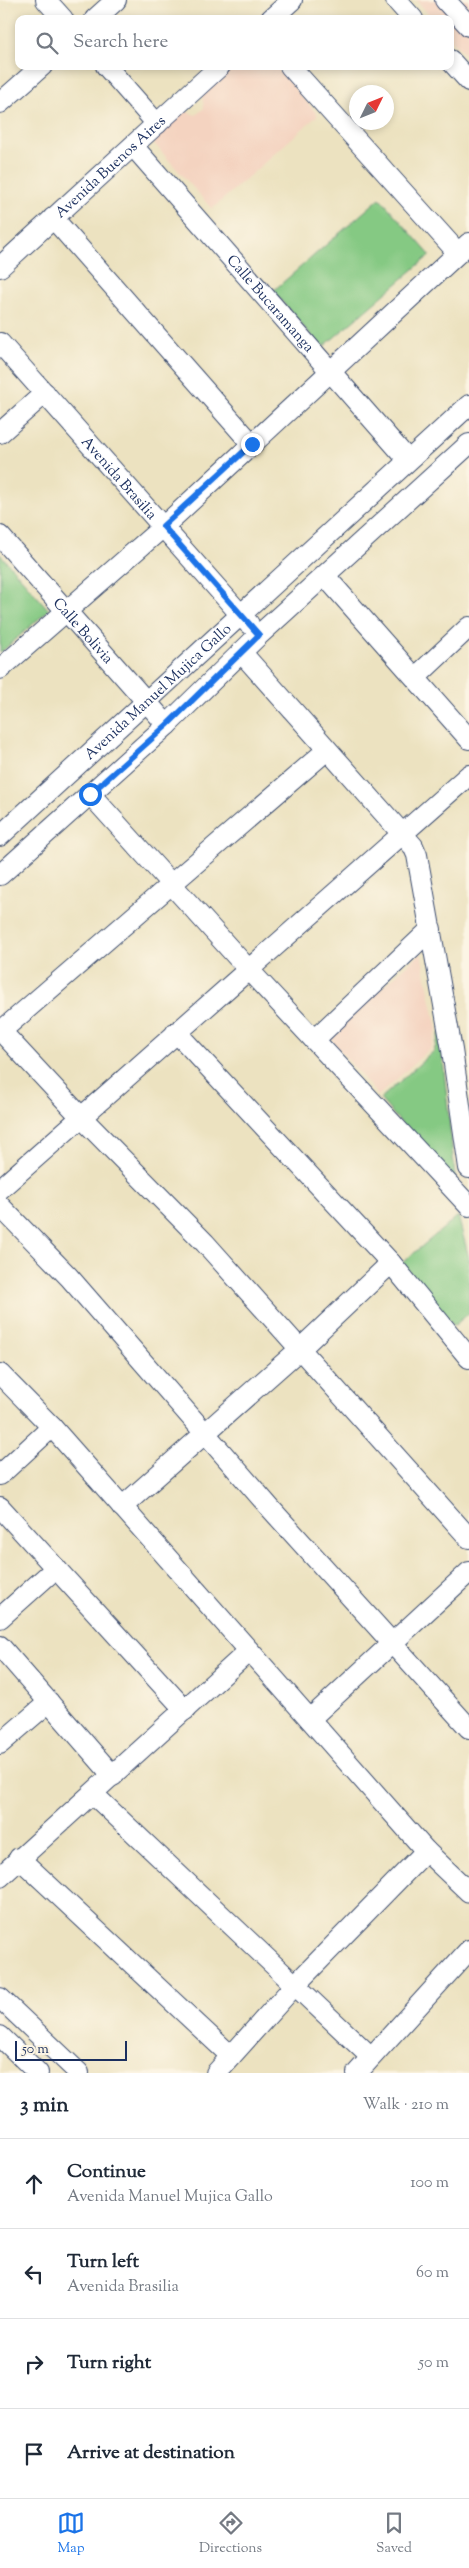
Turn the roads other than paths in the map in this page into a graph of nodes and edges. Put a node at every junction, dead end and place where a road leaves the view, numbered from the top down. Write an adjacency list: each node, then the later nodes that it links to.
1 (46, 0): 6 (street)
2 (116, 0): 7 (street)
3 (292, 0): 8 (street)
4 (396, 0): 9 (street)
5 (445, 0): 10 (street)
6 (59, 15)
7 (99, 15)
8 (275, 15)
9 (409, 15)
10 (469, 26)
11 (454, 64): 16 (street)
12 (37, 70): 17 (street)
13 (110, 70): 18 (street)
14 (216, 70): 18 (street, Avenida Buenos Aires)
15 (294, 70): 21 (street)
16 (469, 81)
17 (0, 103)
18 (157, 124): 19 (street, Avenida Buenos Aires)
19 (133, 146): 20 (street, Avenida Buenos Aires); 24 (street, Calle Bucaramanga)
20 (54, 218): 22 (street, Avenida Buenos Aires); 28 (street)
21 (463, 248): 24 (street)
22 (0, 267)
23 (0, 343): 25 (street, Avenida Brasilia)
24 (330, 371): 28 (street); 30 (street, Calle Bucaramanga)
25 (45, 393): 27 (street); 31 (street, Avenida Brasilia)
26 (469, 405): 30 (street, Avenida Manuel Mujica Gallo)
27 (0, 433)
28 (252, 444): 31 (street)
29 (469, 444): 33 (street, Avenida Manuel Mujica Gallo)
30 (408, 460): 35 (street, Avenida Manuel Mujica Gallo)
31 (163, 526): 34 (street); 35 (street, Avenida Brasilia)
32 (0, 536): 34 (street, Calle Bolivia)
33 (325, 576): 37 (street, Avenida Manuel Mujica Gallo); 40 (street)
34 (66, 611): 39 (street); 41 (street, Calle Bolivia)
35 (241, 615): 37 (street, Avenida Brasilia); 41 (street, Avenida Manuel Mujica Gallo)
36 (469, 627): 40 (street)
37 (259, 635): 38 (street, Avenida Manuel Mujica Gallo)
38 (241, 652): 42 (street, Avenida Manuel Mujica Gallo); 44 (street)
39 (0, 669)
40 (416, 677): 43 (street)
41 (147, 702): 42 (street, Calle Bolivia); 48 (street, Avenida Manuel Mujica Gallo)
42 (167, 725): 46 (street, Avenida Manuel Mujica Gallo)
43 (469, 739)
44 (327, 750): 47 (street); 50 (street)
45 (469, 775): 47 (street)
46 (90, 794): 49 (street, Avenida Manuel Mujica Gallo); 50 (street)
47 (404, 835): 51 (street); 52 (street)
48 (0, 836)
49 (0, 875)
50 (173, 885): 52 (street); 53 (street)
51 (430, 929): 55 (street); 57 (street)
52 (248, 969): 54 (street); 55 (street)
53 (0, 1031): 56 (street)
54 (176, 1032): 56 (street); 61 (street)
55 (314, 1040): 60 (street)
56 (81, 1117): 58 (street); 63 (street)
57 (469, 1168)
58 (0, 1189)
59 (0, 1206): 66 (street)
60 (469, 1206)
61 (391, 1263): 62 (street); 63 (street)
62 (466, 1348)
63 (300, 1349): 66 (street); 70 (street)
64 (0, 1374): 65 (street)
65 (52, 1427): 67 (street); 69 (street)
66 (204, 1432): 69 (street); 74 (street)
67 (0, 1475)
68 (0, 1507): 71 (street)
69 (122, 1507): 76 (street)
70 (469, 1538)
71 (56, 1568): 73 (street); 78 (street)
72 (469, 1572): 74 (street)
73 (0, 1618)
74 (393, 1641): 79 (street); 80 (street)
75 (0, 1646): 77 (street)
76 (249, 1651): 78 (street); 79 (street)
77 (49, 1702): 81 (street); 82 (street)
78 (185, 1710): 82 (street)
79 (310, 1719): 84 (street)
80 (469, 1728)
81 (0, 1744)
82 (113, 1776): 83 (street)
83 (93, 1794): 85 (street); 89 (street)
84 (426, 1851): 87 (street); 89 (street)
85 (19, 1858): 86 (street); 92 (street)
86 (0, 1878)
87 (469, 1892)
88 (469, 1950): 93 (street)
89 (294, 1986): 92 (street); 93 (street)
90 (0, 1998): 95 (street)
91 (0, 2036): 94 (street)
92 (231, 2056): 96 (street)
93 (371, 2057): 97 (street)
94 (38, 2073)
95 (79, 2073)
96 (216, 2073)
97 (357, 2073)

